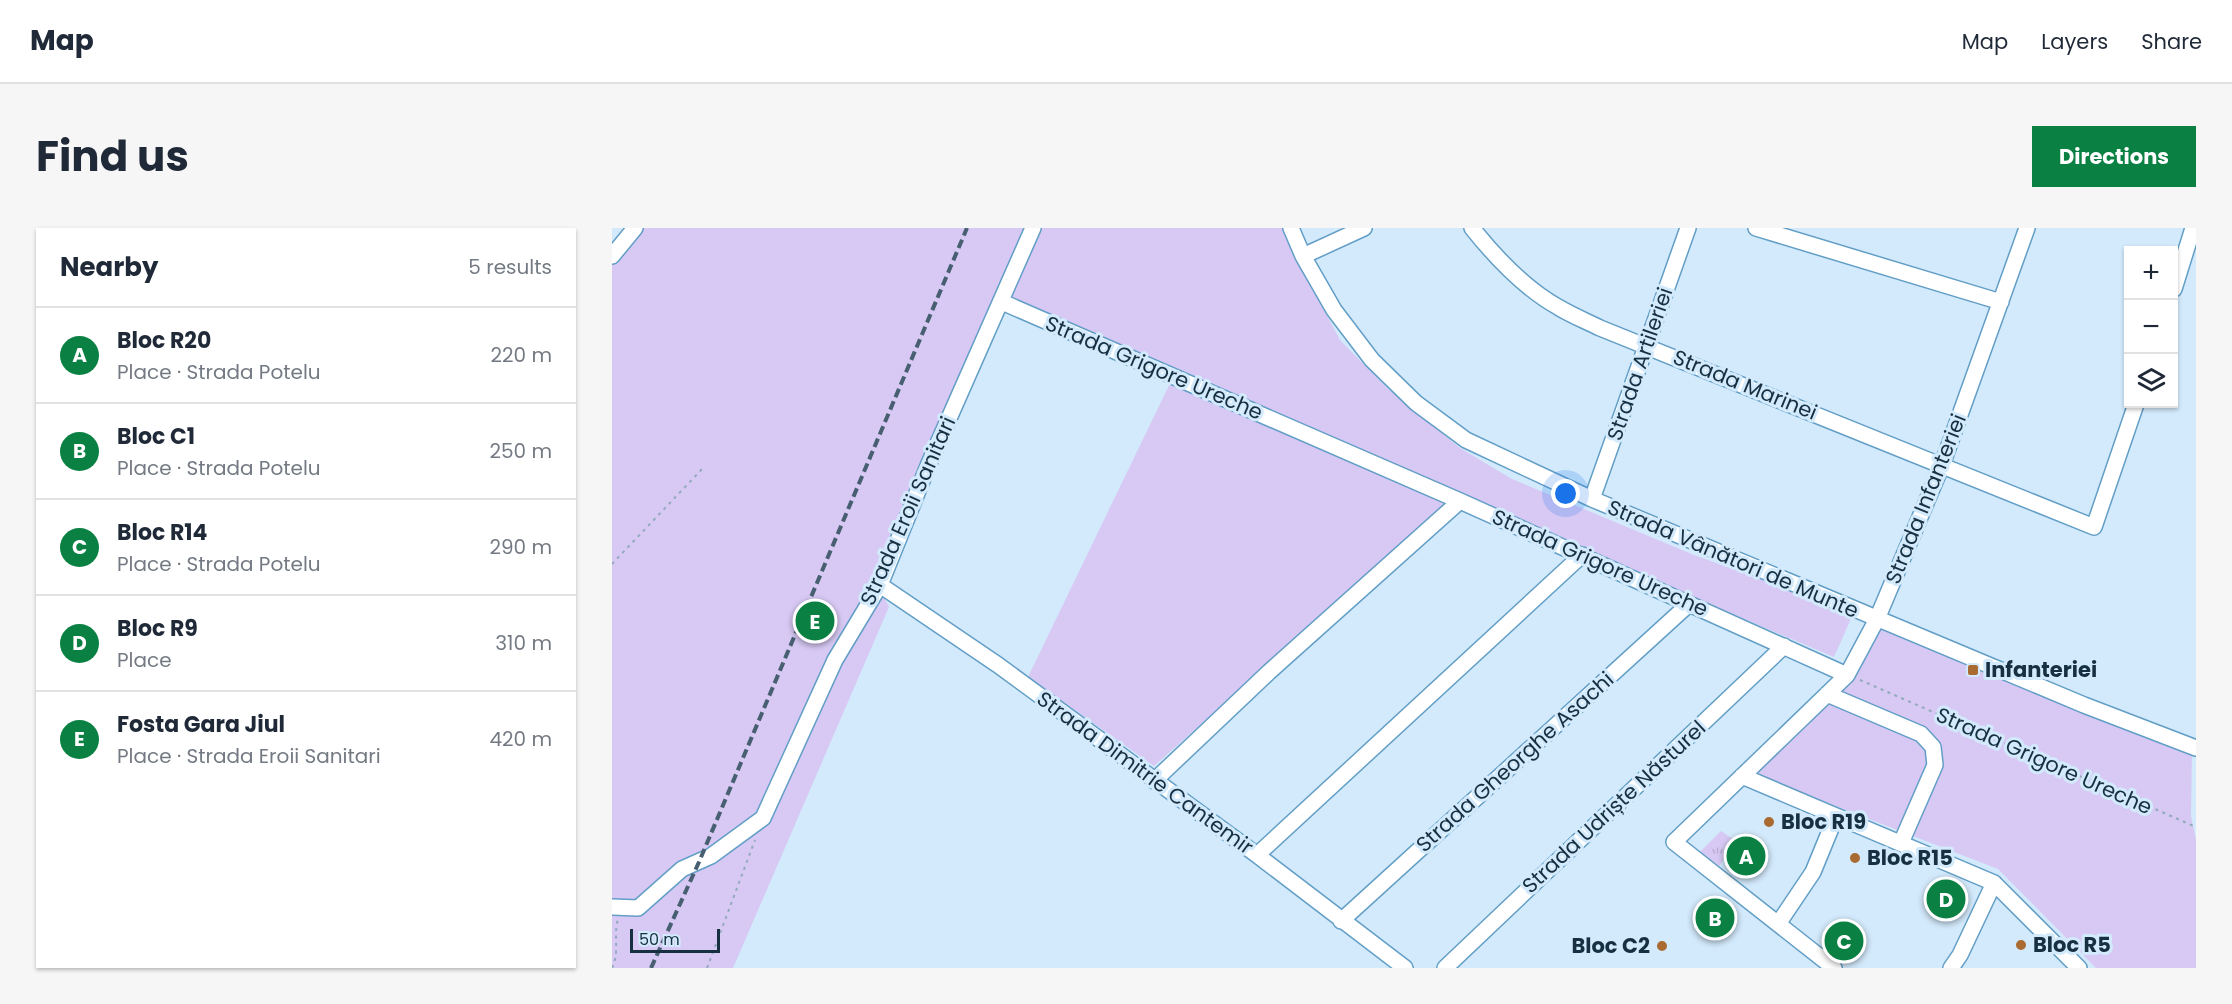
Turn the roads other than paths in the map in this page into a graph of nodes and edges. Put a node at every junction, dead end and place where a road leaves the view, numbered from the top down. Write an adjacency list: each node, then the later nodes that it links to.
1 (635, 228): 10 (street)
2 (1033, 228): 14 (street, Strada Eroii Sanitari)
3 (1291, 228): 11 (street, Strada Vânători de Munte)
4 (1364, 228): 11 (street)
5 (1472, 228): 15 (street, Strada Marinei)
6 (1688, 228): 15 (street, Strada Artileriei)
7 (1756, 228): 13 (street)
8 (2027, 228): 13 (street, Strada Infanteriei)
9 (2193, 228): 12 (street)
10 (612, 256)
11 (1303, 256): 18 (street, Strada Vânători de Munte)
12 (2178, 276)
13 (2001, 302): 17 (street, Strada Infanteriei)
14 (1002, 303): 19 (street, Strada Grigore Ureche); 21 (street, Strada Eroii Sanitari)
15 (1647, 345): 17 (street, Strada Marinei); 18 (street, Strada Artileriei)
16 (2135, 408): 17 (street, Strada Marinei)
17 (1942, 465): 23 (street, Strada Infanteriei)
18 (1592, 500): 23 (street, Strada Vânători de Munte)
19 (1460, 501): 20 (street, Strada Grigore Ureche); 29 (street)
20 (1582, 555): 22 (street, Strada Grigore Ureche); 32 (street)
21 (880, 585): 29 (street, Strada Dimitrie Cantemir); 34 (street, Strada Eroii Sanitari)
22 (1689, 604): 24 (street, Strada Grigore Ureche); 35 (street, Strada Gheorghe Asachi)
23 (1877, 619): 25 (street, Strada Infanteriei); 27 (street, Strada Vânători de Munte)
24 (1784, 646): 25 (street, Strada Grigore Ureche); 38 (street, Strada Udriște Năsturel)
25 (1847, 675): 26 (street, Strada Infanteriei)
26 (1827, 694): 28 (street, Strada Infanteriei); 31 (street)
27 (2196, 748)
28 (1742, 776): 30 (street); 36 (street, Strada Infanteriei)
29 (1154, 781): 32 (street, Strada Dimitrie Cantemir)
30 (1836, 816): 31 (street); 36 (street)
31 (1901, 843): 33 (street)
32 (1257, 855): 35 (street, Strada Dimitrie Cantemir)
33 (1994, 883): 40 (street); 41 (street)
34 (616, 907)
35 (1341, 921): 37 (street, Strada Dimitrie Cantemir)
36 (1778, 924): 39 (street)
37 (1405, 968)
38 (1444, 968)
39 (1833, 968)
40 (1951, 968)
41 (2079, 968)

